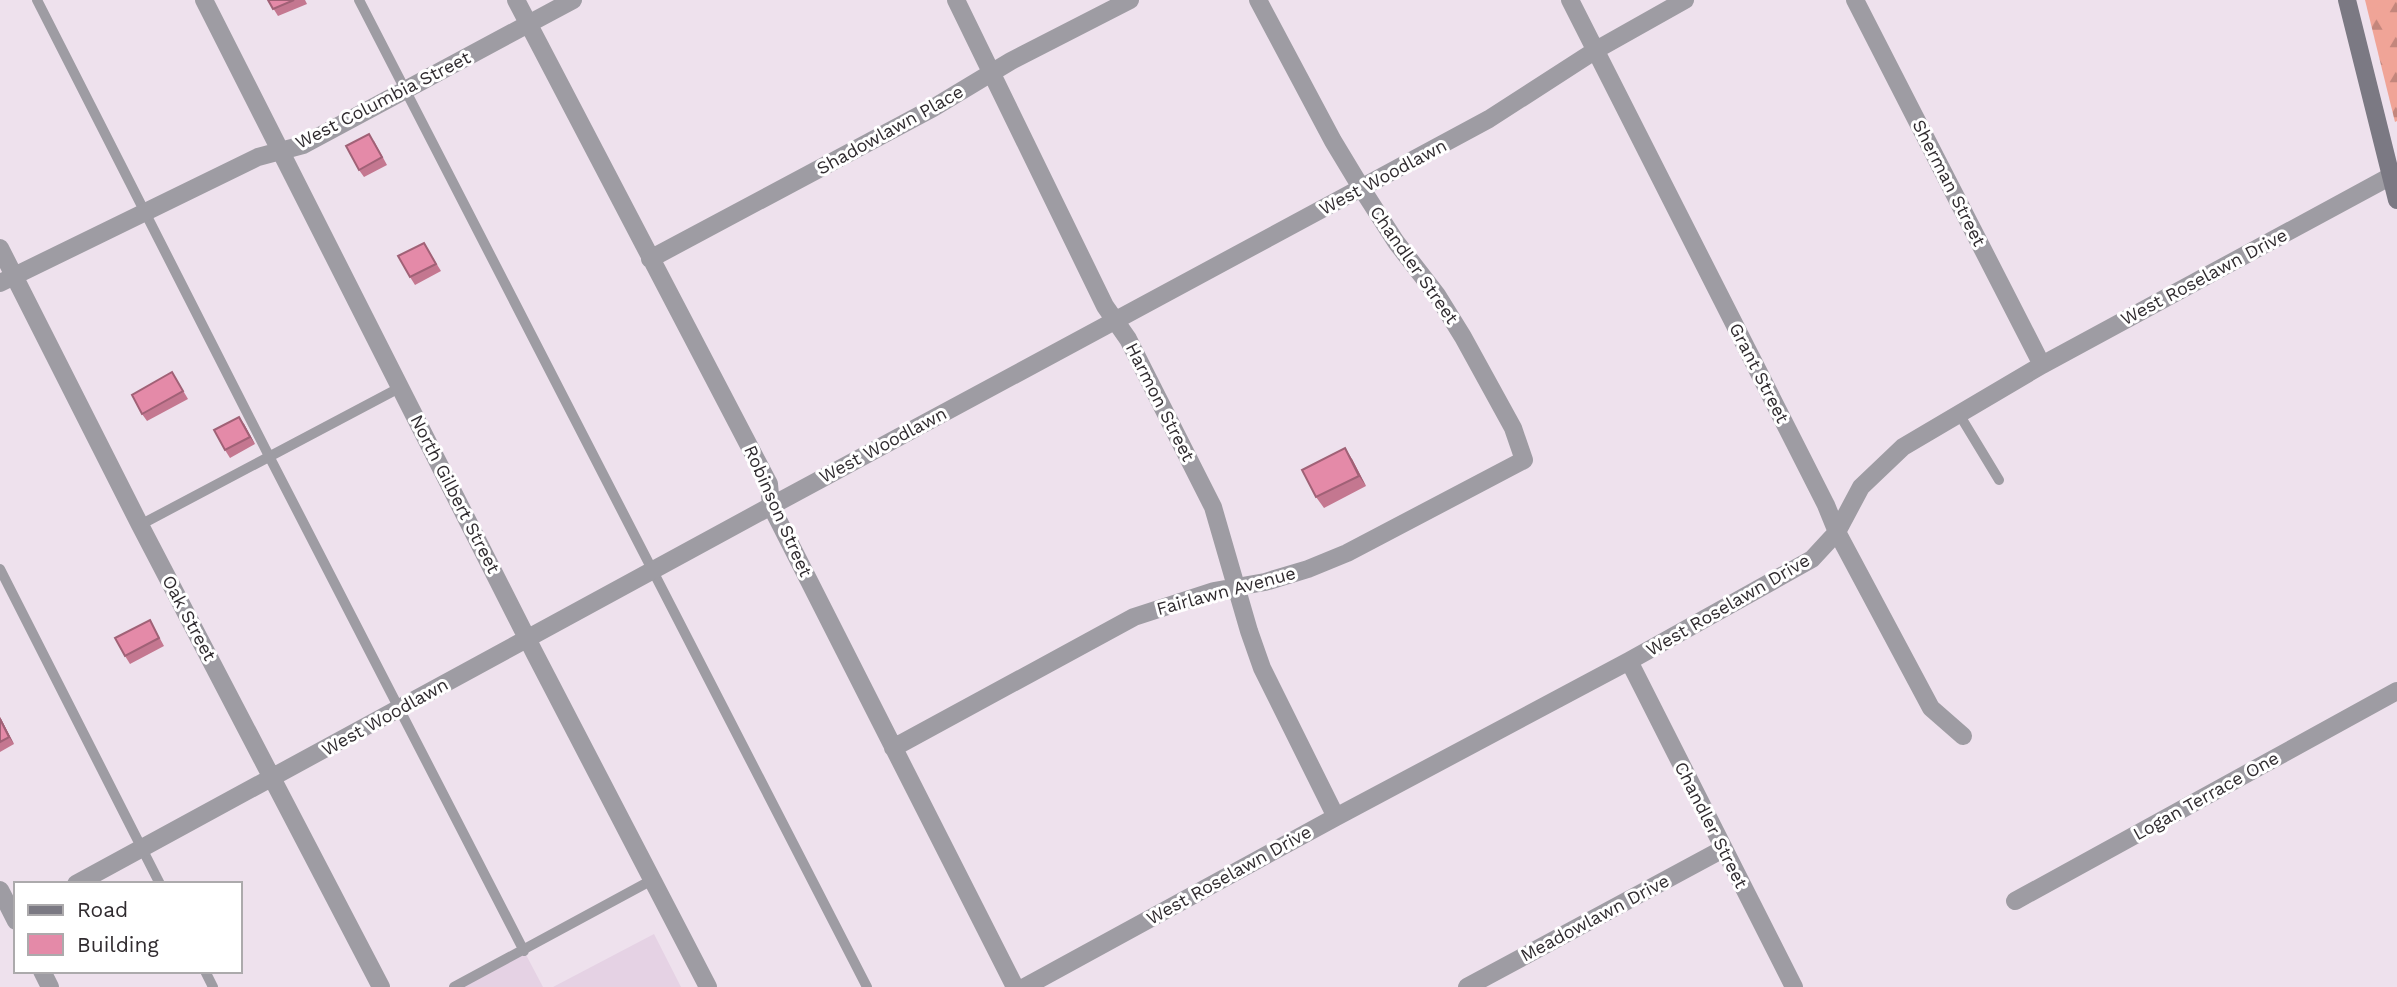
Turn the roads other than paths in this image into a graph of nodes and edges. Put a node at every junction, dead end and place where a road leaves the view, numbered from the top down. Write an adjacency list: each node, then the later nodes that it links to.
1 (37, 0): 21 (lane)
2 (204, 0): 17 (street, North Gilbert Street)
3 (359, 0): 16 (lane)
4 (516, 0): 13 (street, Robinson Street)
5 (573, 0): 13 (street, West Columbia Street)
6 (956, 0): 15 (street, Harmon Street)
7 (1130, 0): 15 (street, Shadowlawn Place)
8 (1258, 0): 19 (street, Chandler Street)
9 (1570, 0): 14 (street, Grant Street)
10 (1685, 0): 14 (street, West Woodlawn)
11 (1856, 0): 26 (street, Sherman Street)
12 (2347, 0): 18 (street)
13 (528, 24): 16 (street, West Columbia Street); 23 (street, Robinson Street)
14 (1596, 50): 19 (street, West Woodlawn); 34 (street, Grant Street)
15 (992, 72): 23 (street, Shadowlawn Place); 25 (street, Harmon Street)
16 (406, 90): 17 (street, West Columbia Street); 36 (lane)
17 (281, 151): 21 (street, West Columbia Street); 27 (street, North Gilbert Street)
18 (2391, 176): 20 (street); 26 (street, West Roselawn Drive)
19 (1362, 189): 25 (street, West Woodlawn); 30 (street, Chandler Street)
20 (2397, 200)
21 (146, 213): 24 (street, West Columbia Street); 29 (lane)
22 (0, 248): 24 (street, Oak Street)
23 (650, 259): 32 (street, Robinson Street)
24 (7, 279): 33 (street, Oak Street)
25 (1115, 320): 32 (street, West Woodlawn); 37 (street, Harmon Street)
26 (2042, 365): 28 (street, West Roselawn Drive)
27 (401, 387): 29 (lane); 38 (street, North Gilbert Street)
28 (1959, 414): 31 (lane); 34 (street, West Roselawn Drive)
29 (270, 458): 33 (lane); 41 (lane)
30 (1524, 460): 37 (street, Fairlawn Avenue)
31 (1999, 480)
32 (771, 506): 36 (street, West Woodlawn); 43 (street, Robinson Street)
33 (140, 525): 44 (street, Oak Street)
34 (1837, 532): 39 (street, West Roselawn Drive); 42 (street, Grant Street)
35 (0, 569): 46 (lane)
36 (654, 571): 38 (street, West Woodlawn); 58 (lane)
37 (1238, 587): 43 (street, Fairlawn Avenue); 45 (street, Harmon Street)
38 (527, 638): 41 (street, West Woodlawn); 48 (street, North Gilbert Street)
39 (1629, 662): 45 (street, West Roselawn Drive); 47 (street, Chandler Street)
40 (2397, 691): 52 (street, Logan Terrace One)
41 (400, 709): 44 (street, West Woodlawn); 54 (lane)
42 (1963, 736)
43 (893, 748): 59 (street, Robinson Street)
44 (273, 778): 46 (street, West Woodlawn); 55 (street, Oak Street)
45 (1336, 817): 60 (street, West Roselawn Drive)
46 (141, 849): 49 (street, West Woodlawn); 50 (lane)
47 (1723, 849): 61 (street, Meadowlawn Drive); 62 (street, Chandler Street)
48 (652, 880): 54 (lane); 57 (street, North Gilbert Street)
49 (80, 882)
50 (159, 882)
51 (0, 890): 53 (street)
52 (2015, 901)
53 (11, 920)
54 (524, 951): 56 (lane)
55 (381, 987)
56 (454, 987)
57 (708, 987)
58 (867, 987)
59 (1015, 987)
60 (1025, 987)
61 (1467, 987)
62 (1794, 987)

